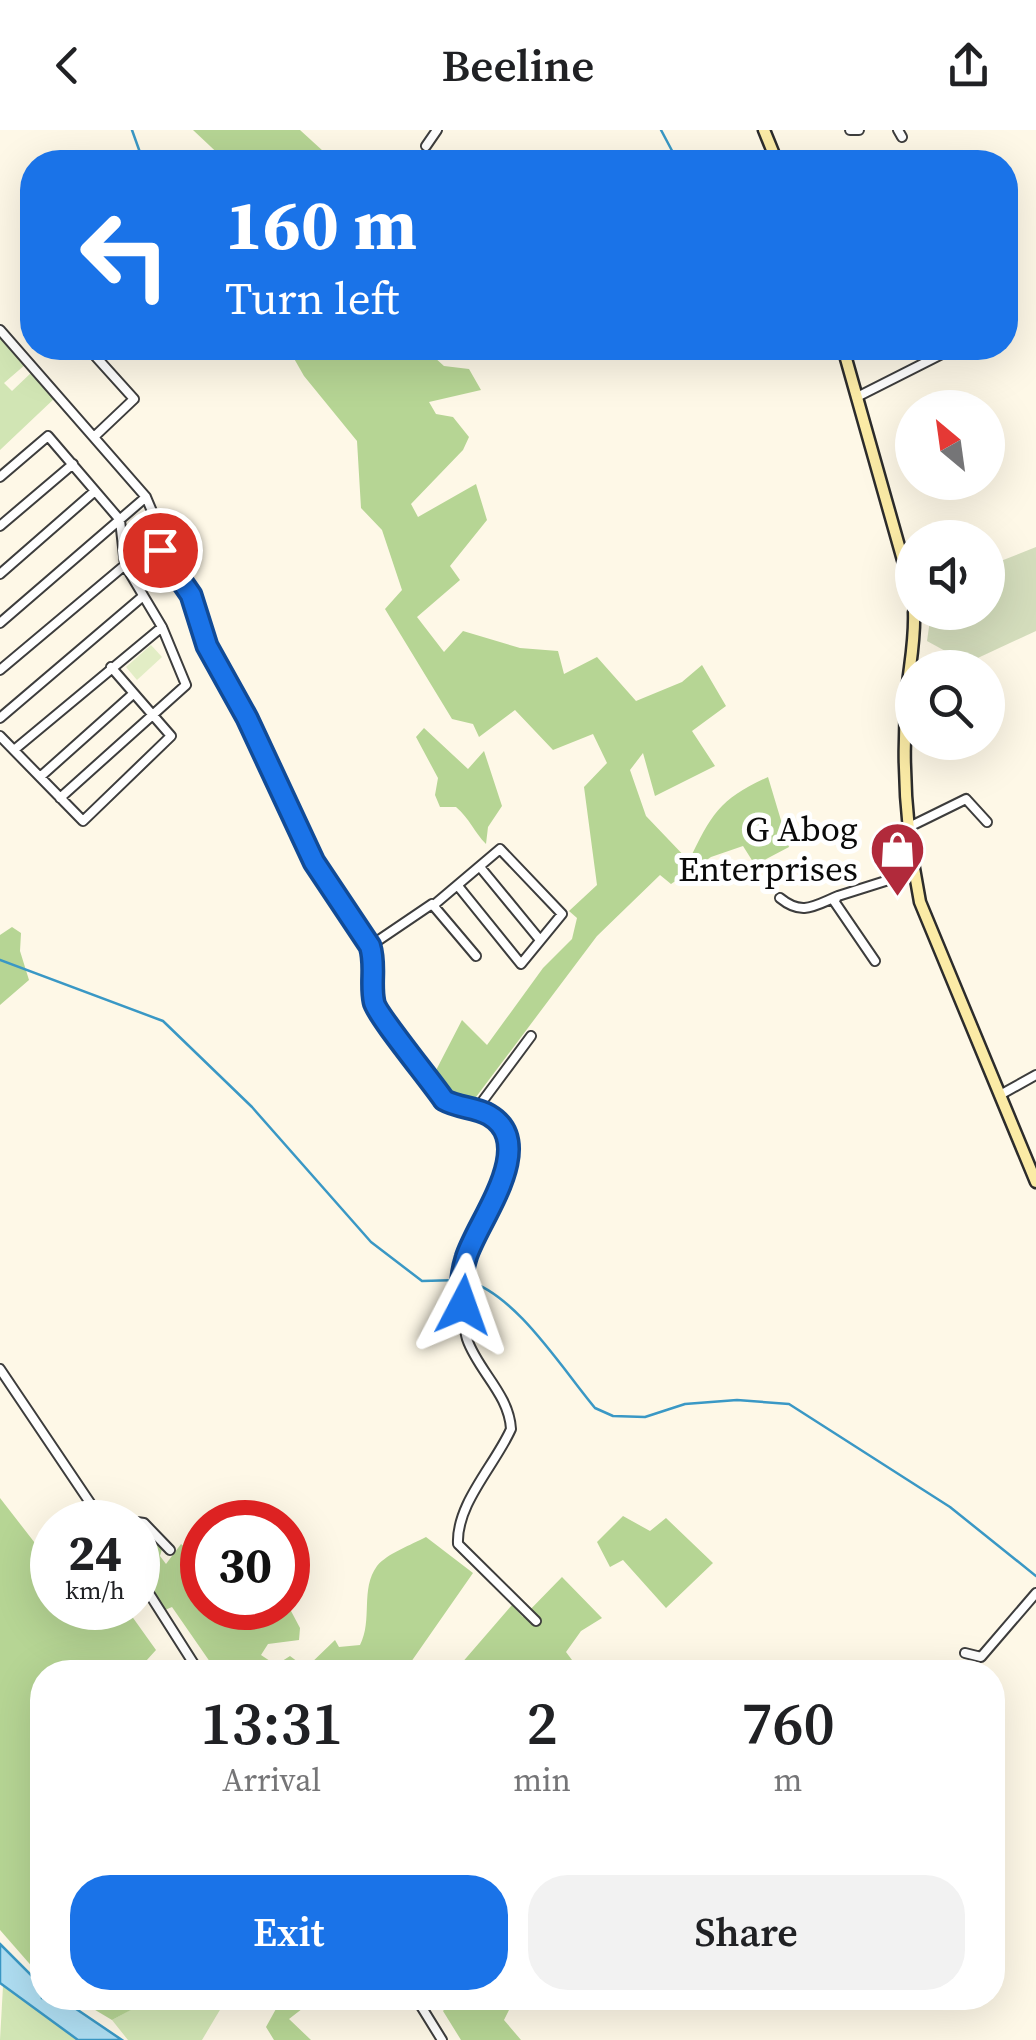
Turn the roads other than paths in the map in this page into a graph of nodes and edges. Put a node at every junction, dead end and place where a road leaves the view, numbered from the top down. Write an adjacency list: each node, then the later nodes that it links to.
1 (437, 130): 4 (street)
2 (850, 130): 3 (street)
3 (859, 130)
4 (426, 146)
5 (0, 330): 6 (street)
6 (20, 352)
7 (27, 360): 12 (street)
8 (99, 360): 12 (street)
9 (848, 360): 11 (main road)
10 (930, 360): 11 (street)
11 (859, 396): 19 (main road)
12 (95, 436): 16 (street)
13 (73, 464): 14 (street); 15 (street); 18 (street)
14 (0, 477)
15 (95, 492): 17 (street); 21 (street)
16 (146, 497): 17 (street); 44 (street)
17 (120, 520): 20 (street); 23 (street)
18 (0, 526)
19 (895, 529)
20 (125, 565): 22 (street); 27 (street)
21 (0, 574)
22 (142, 597): 24 (street); 30 (street)
23 (0, 623)
24 (162, 626): 26 (street); 29 (street)
25 (913, 630): 36 (main road)
26 (111, 668): 28 (street); 32 (street)
27 (0, 670)
28 (133, 694): 29 (street); 33 (street)
29 (154, 717): 34 (street); 34 (street)
30 (0, 718)
31 (0, 736): 32 (street)
32 (14, 750): 33 (street)
33 (40, 777): 34 (street)
34 (60, 798)
35 (987, 822): 36 (street)
36 (907, 828): 38 (main road)
37 (480, 867): 39 (street); 43 (street); 43 (street)
38 (914, 872): 40 (street); 49 (main road)
39 (458, 886): 42 (street); 43 (street)
40 (838, 896): 41 (street); 46 (street)
41 (780, 898)
42 (436, 904): 44 (street); 45 (street)
43 (540, 940)
44 (370, 946): 50 (street)
45 (476, 956)
46 (875, 962)
47 (531, 1036): 50 (street)
48 (1036, 1076): 49 (street)
49 (1000, 1095): 51 (main road)
50 (476, 1110): 58 (street)
51 (1036, 1182)
52 (0, 1369): 53 (street)
53 (88, 1500)
54 (160, 1540): 55 (street)
55 (170, 1550)
56 (1036, 1593): 59 (street)
57 (160, 1611): 60 (street)
58 (536, 1621)
59 (964, 1653)
60 (191, 1660)
61 (423, 2010): 62 (street)
62 (442, 2040)

